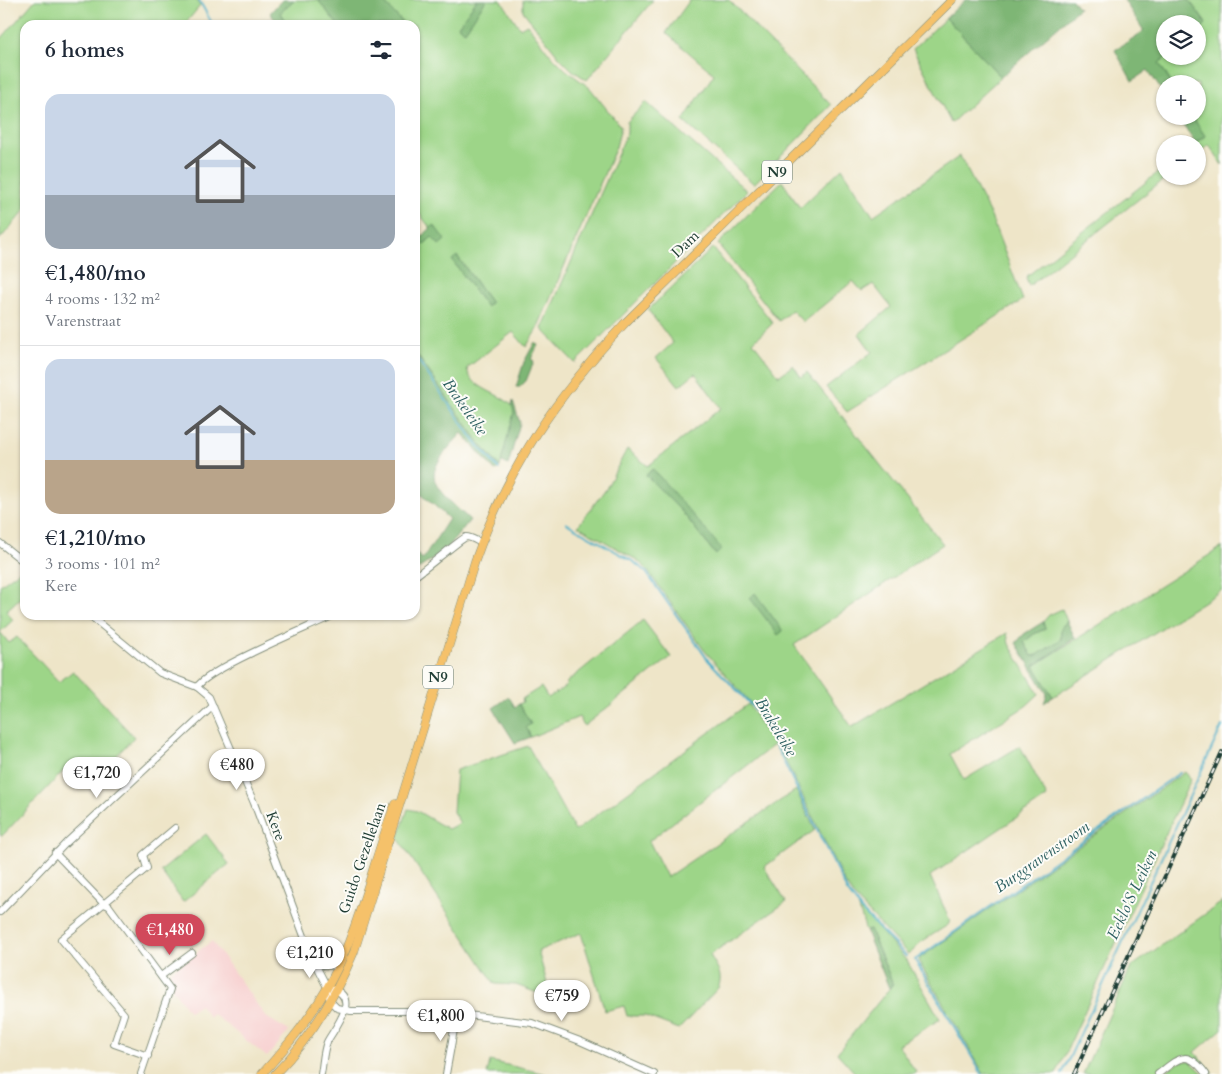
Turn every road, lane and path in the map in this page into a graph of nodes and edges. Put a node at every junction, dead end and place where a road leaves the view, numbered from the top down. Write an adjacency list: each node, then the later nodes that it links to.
1 (952, 0): 3 (main road, Dam / N9)
2 (0, 543): 4 (street)
3 (481, 543): 5 (street); 14 (main road, Guido Gezellelaan / N9)
4 (20, 559)
5 (420, 572)
6 (95, 620): 8 (street)
7 (323, 620): 8 (street)
8 (197, 687): 9 (street, Kere)
9 (213, 706): 11 (street); 16 (street, Kere)
10 (175, 828): 12 (street)
11 (55, 854): 12 (street); 13 (street)
12 (104, 904): 18 (street); 24 (street)
13 (0, 912)
14 (362, 912): 17 (main road, Guido Gezellelaan / N9); 20 (main road, Guido Gezellelaan / N9)
15 (192, 952): 18 (street)
16 (313, 960): 17 (street); 19 (street, Kere)
17 (337, 966): 19 (main road, Guido Gezellelaan / N9)
18 (161, 976): 24 (street)
19 (327, 987): 20 (street); 21 (street, Kere); 26 (main road, N9)
20 (336, 990): 21 (main road, N9); 22 (street)
21 (330, 1001): 22 (street); 27 (main road, N9)
22 (346, 1010): 23 (street); 28 (street)
23 (457, 1013): 29 (street); 30 (street)
24 (148, 1056): 25 (street)
25 (141, 1074)
26 (262, 1074)
27 (276, 1074)
28 (322, 1074)
29 (446, 1074)
30 (654, 1074)
31 (1158, 1074): 32 (street)
32 (1206, 1074)

